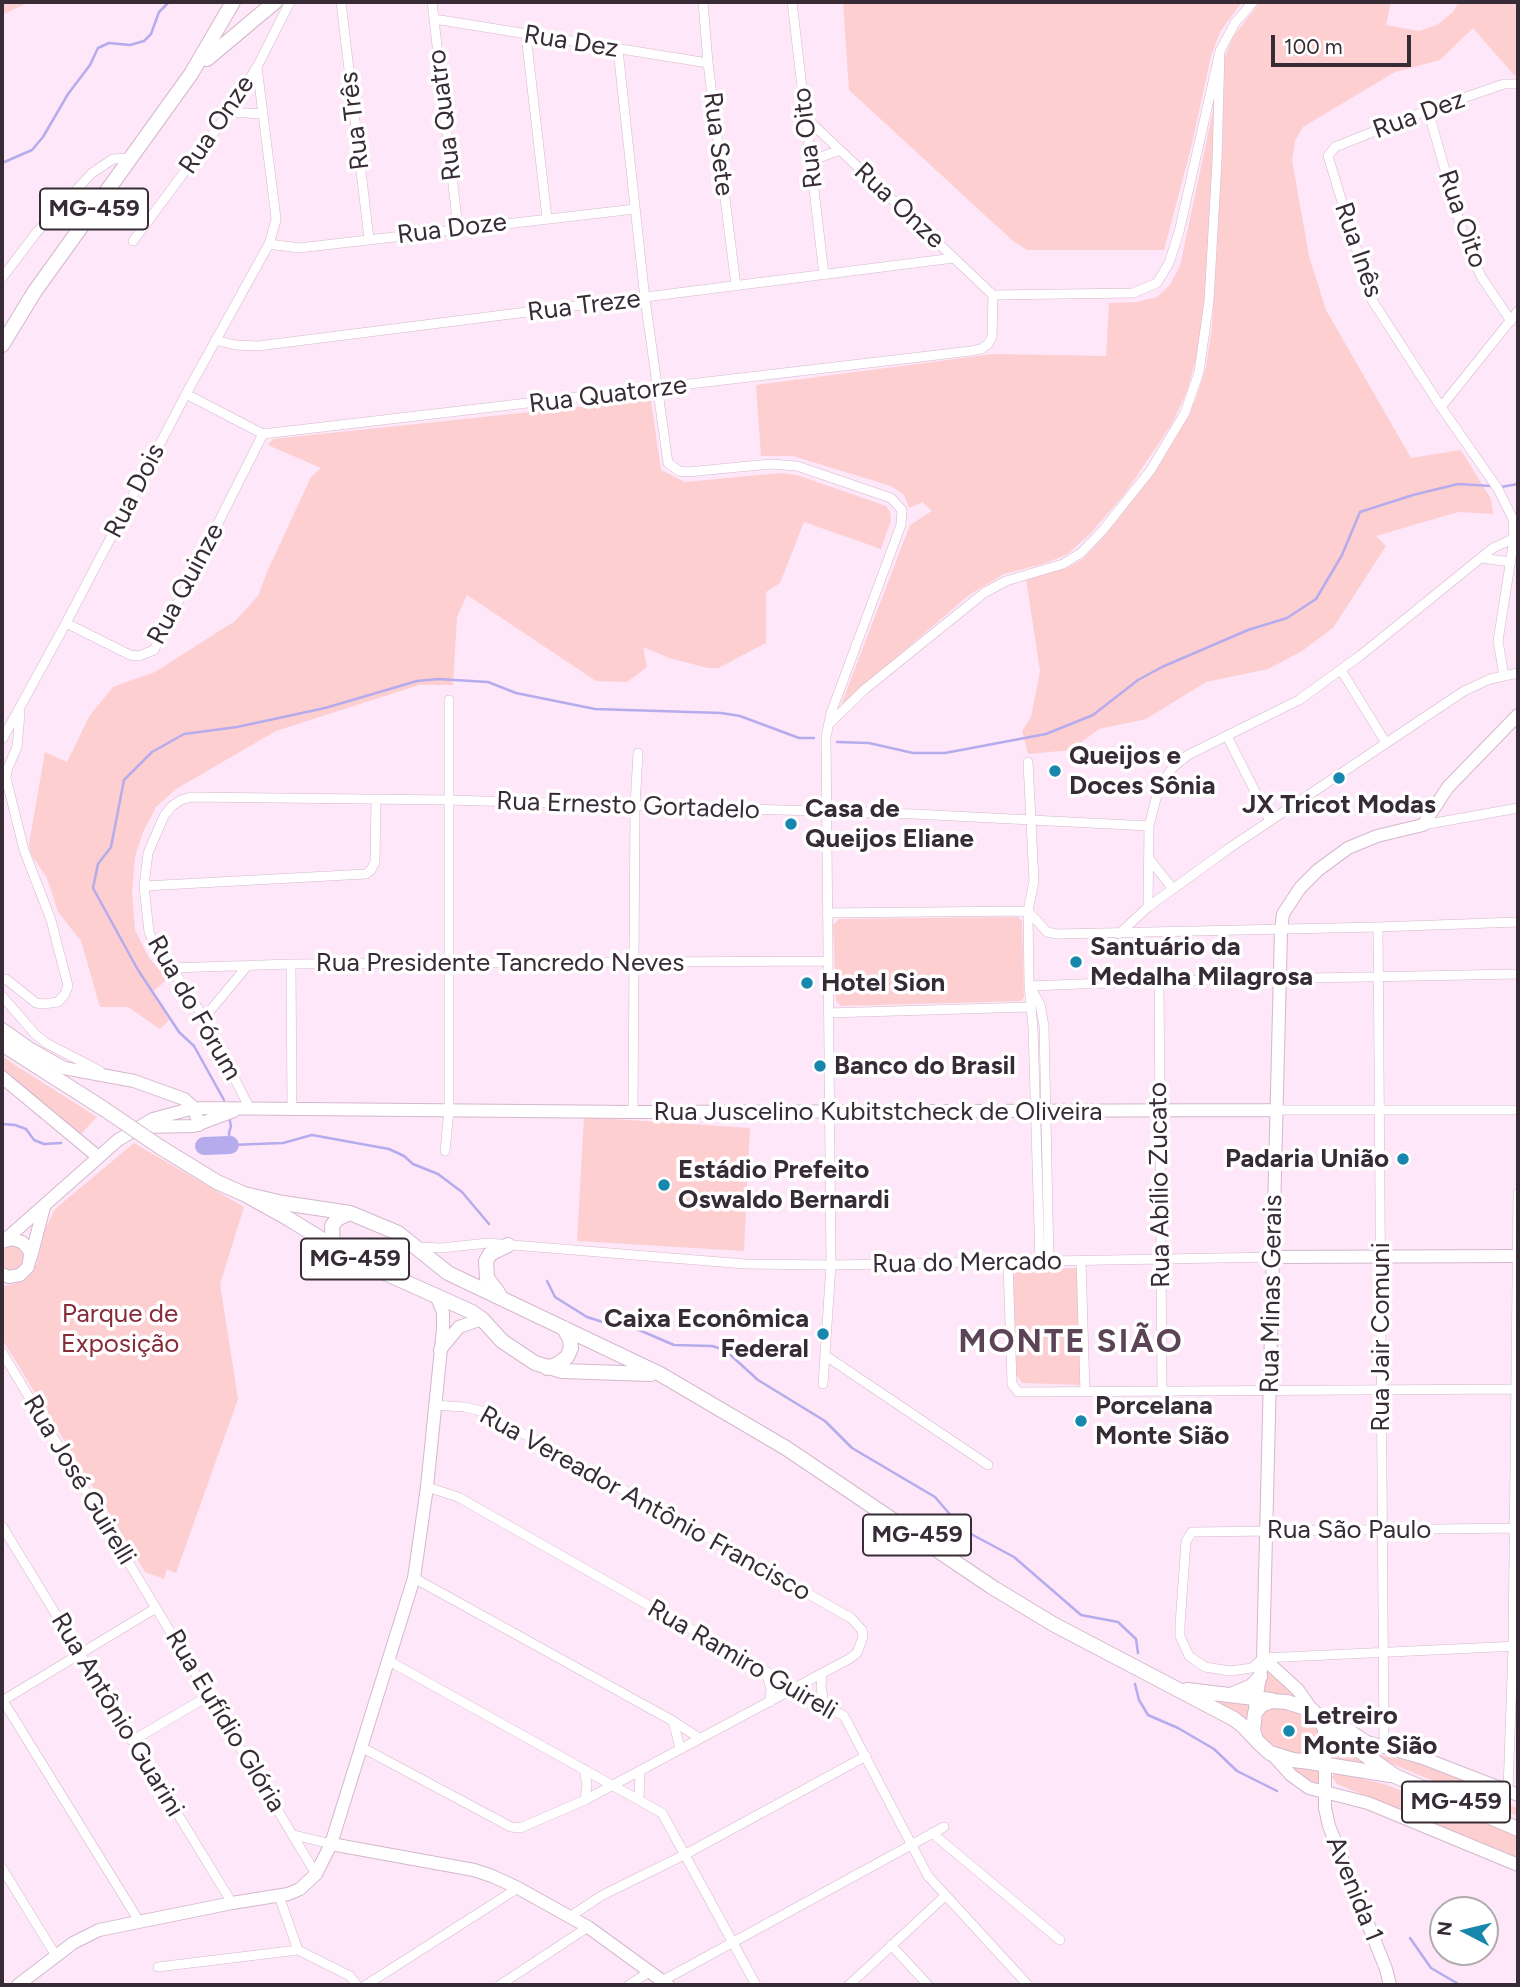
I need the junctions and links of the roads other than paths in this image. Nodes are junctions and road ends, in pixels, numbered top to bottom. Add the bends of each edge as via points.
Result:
1 (275, 2) edge
2 (290, 2) edge
3 (341, 2) edge
4 (432, 2) edge
5 (703, 2) edge
6 (792, 2) edge
7 (1253, 2) edge
8 (230, 5) edge
9 (434, 19) junction
10 (526, 35) junction
11 (618, 50) junction
12 (1220, 51) junction
13 (708, 63) junction
14 (257, 67) junction
15 (191, 74) junction
16 (1518, 85) edge
17 (1428, 110) junction
18 (229, 112) junction
19 (263, 114) junction
20 (805, 117) junction
21 (840, 150) junction
22 (131, 158) junction
23 (1328, 160) joint
24 (810, 161) junction
25 (635, 209) junction
26 (547, 218) junction
27 (458, 228) junction
28 (369, 239) junction
29 (133, 242) dead end
30 (268, 244) junction
31 (954, 258) junction
32 (824, 275) junction
33 (2, 278) edge
34 (736, 286) junction
35 (993, 295) junction
36 (645, 299) junction
37 (1518, 311) edge
38 (1511, 321) junction
39 (215, 340) junction
40 (2, 345) edge
41 (657, 389) junction
42 (186, 394) junction
43 (1441, 407) junction
44 (264, 434) junction
45 (1516, 538) edge
46 (1481, 558) junction
47 (1511, 562) junction
48 (66, 623) junction
49 (1341, 670) junction
50 (1518, 673) edge
51 (1503, 676) junction
52 (449, 699) dead end
53 (20, 708) junction
54 (1518, 715) edge
55 (828, 725) junction
56 (1227, 736) junction
57 (3, 738) edge
58 (1386, 743) junction
59 (638, 752) dead end
60 (1028, 762) dead end
61 (191, 797) joint
62 (376, 799) junction
63 (449, 800) junction
64 (635, 806) junction
65 (1518, 808) edge
66 (826, 812) junction
67 (1270, 821) junction
68 (1032, 822) junction
69 (1423, 825) junction
70 (1149, 826) junction
71 (1150, 860) junction
72 (144, 887) junction
73 (1173, 888) junction
74 (1148, 906) junction
75 (1028, 911) junction
76 (827, 913) junction
77 (1518, 922) edge
78 (1378, 927) junction
79 (1281, 930) junction
80 (1119, 934) junction
81 (828, 961) junction
82 (634, 962) junction
83 (450, 963) junction
84 (291, 964) junction
85 (248, 965) junction
86 (172, 968) junction
87 (1518, 974) edge
88 (1378, 977) junction
89 (2, 979) edge
90 (1280, 979) junction
91 (1159, 981) junction
92 (1029, 986) junction
93 (2, 996) edge
94 (1030, 1007) junction
95 (828, 1013) junction
96 (204, 1018) junction
97 (2, 1029) edge
98 (2, 1044) edge
99 (108, 1076) junction
100 (2, 1077) edge
101 (194, 1108) junction
102 (292, 1109) junction
103 (244, 1110) junction
104 (449, 1110) junction
105 (1276, 1110) junction
106 (1379, 1110) junction
107 (1518, 1110) edge
108 (829, 1111) junction
109 (177, 1112) junction
110 (633, 1112) junction
111 (1041, 1112) junction
112 (1159, 1112) junction
113 (199, 1125) junction
114 (139, 1127) junction
115 (180, 1127) junction
116 (444, 1151) dead end
117 (97, 1156) junction
118 (1518, 1193) edge
119 (244, 1194) junction
120 (44, 1207) junction
121 (350, 1213) junction
122 (4, 1241) edge
123 (508, 1245) junction
124 (332, 1247) junction
125 (417, 1247) junction
126 (1381, 1255) junction
127 (1518, 1256) edge
128 (1274, 1257) junction
129 (1161, 1259) junction
130 (30, 1261) junction
131 (1081, 1261) junction
132 (1044, 1262) junction
133 (1008, 1263) junction
134 (831, 1265) junction
135 (4, 1277) edge
136 (438, 1298) junction
137 (502, 1298) junction
138 (482, 1319) junction
139 (564, 1328) junction
140 (440, 1351) junction
141 (2, 1352) edge
142 (826, 1356) junction
143 (547, 1368) junction
144 (660, 1374) junction
145 (823, 1384) dead end
146 (1517, 1389) edge
147 (1162, 1390) junction
148 (1270, 1390) junction
149 (1381, 1390) junction
150 (1085, 1391) junction
151 (434, 1405) junction
152 (988, 1465) dead end
153 (427, 1487) junction
154 (2, 1526) edge
155 (1516, 1528) edge
156 (1266, 1531) junction
157 (1383, 1531) junction
158 (414, 1578) junction
159 (1516, 1587) edge
160 (156, 1608) junction
161 (1516, 1647) edge
162 (1385, 1652) junction
163 (80, 1654) junction
164 (1263, 1658) junction
165 (389, 1661) junction
166 (766, 1673) junction
167 (822, 1674) junction
168 (1260, 1677) junction
169 (795, 1689) junction
170 (1179, 1689) junction
171 (1233, 1694) junction
172 (210, 1695) junction
173 (2, 1700) edge
174 (770, 1702) junction
175 (824, 1704) junction
176 (1256, 1705) junction
177 (1317, 1716) junction
178 (673, 1721) junction
179 (699, 1738) junction
180 (1256, 1740) junction
181 (132, 1741) junction
182 (1325, 1742) junction
183 (361, 1747) junction
184 (1384, 1747) junction
185 (680, 1748) junction
186 (1270, 1753) junction
187 (866, 1756) junction
188 (1301, 1760) junction
189 (1326, 1766) junction
190 (584, 1769) junction
191 (640, 1770) junction
192 (1395, 1776) junction
193 (612, 1785) junction
194 (1324, 1792) junction
195 (1513, 1793) edge
196 (639, 1799) junction
197 (585, 1800) junction
198 (944, 1827) dead end
199 (1518, 1829) edge
200 (932, 1833) junction
201 (294, 1835) junction
202 (331, 1844) junction
203 (911, 1845) junction
204 (686, 1854) junction
205 (1518, 1865) edge
206 (2, 1868) edge
207 (316, 1874) junction
208 (518, 1888) junction
209 (279, 1896) junction
210 (945, 1896) junction
211 (232, 1903) junction
212 (571, 1916) junction
213 (139, 1921) junction
214 (588, 1927) junction
215 (732, 1941) junction
216 (1060, 1941) dead end
217 (891, 1945) junction
218 (298, 1950) junction
219 (56, 1956) junction
220 (159, 1967) dead end
221 (649, 1972) junction
222 (665, 1983) edge
223 (18, 1985) edge
224 (358, 1985) edge
225 (366, 1985) edge
226 (500, 1985) edge
227 (629, 1985) edge
228 (756, 1985) edge
229 (849, 1985) edge
230 (928, 1985) edge
231 (1028, 1985) edge
232 (1390, 1985) edge

1 - 15 main road
2 - 14 street, Rua Onze
3 - 28 street, Rua Três
4 - 9 street, Rua Quatro
5 - 13 street, Rua Sete
6 - 20 street, Rua Oito
7 - 12 street
8 - 15 main road, MG-459
9 - 10 street, Rua Dez
9 - 27 street, Rua Quatro
10 - 11 street, Rua Dez
10 - 26 street
11 - 13 street, Rua Dez
11 - 25 street
12 - 35 street via 1179,232 1157,283 1133,293
12 - 55 street via 1209,301 1199,372 1185,413 1150,471 1081,553 984,593
13 - 34 street, Rua Sete
14 - 18 street, Rua Onze
14 - 19 street, Rua Dois
15 - 22 main road, MG-459
16 - 17 street, Rua Dez via 1504,84
17 - 23 street, Rua Dez via 1335,147
17 - 38 street, Rua Oito via 1466,248
18 - 19 street
18 - 29 street, Rua Onze
19 - 30 street, Rua Dois via 275,220
20 - 21 street, Rua Onze
20 - 24 street, Rua Oito
21 - 24 street
21 - 31 street, Rua Onze
22 - 33 street via 113,159 92,173
22 - 40 main road, MG-459
23 - 43 street, Rua Inês via 1372,299
24 - 32 street, Rua Oito
25 - 26 street, Rua Doze
25 - 36 street
26 - 27 street, Rua Doze
27 - 28 street, Rua Doze
28 - 30 street, Rua Doze via 299,248
30 - 39 street, Rua Dois
31 - 32 street, Rua Treze
31 - 35 street, Rua Onze
32 - 34 street, Rua Treze
34 - 36 street, Rua Treze
35 - 41 street, Rua Quatorze via 992,337 981,349
36 - 39 street, Rua Treze via 258,346
36 - 41 street
37 - 38 street
38 - 43 street
39 - 42 street, Rua Dois
41 - 44 street, Rua Quatorze
41 - 55 street via 665,453 673,469 797,466 891,498 902,510 901,526
42 - 44 street
42 - 48 street, Rua Dois
43 - 45 street, Rua Inês via 1505,501
44 - 48 street, Rua Quinze via 154,650 130,655
45 - 46 street
45 - 47 street, Rua Inês
46 - 47 street
46 - 49 street
47 - 51 street, Rua Inês via 1498,641
48 - 53 street, Rua Dois
49 - 56 street via 1298,700
49 - 58 street
50 - 51 street
51 - 58 street via 1464,691
52 - 63 street
53 - 57 street, Rua Dois
53 - 89 street via 17,747 6,778 68,986 58,1002 43,1004
54 - 69 street via 1448,787
55 - 66 street
56 - 67 street
56 - 70 street via 1171,768 1158,791
58 - 67 street
59 - 64 street
60 - 68 street
61 - 62 street, Rua Ernesto Gortadelo
61 - 72 street, Rua do Fórum via 172,806 155,833
62 - 63 street, Rua Ernesto Gortadelo
62 - 72 street via 375,862 366,874
63 - 64 street, Rua Ernesto Gortadelo
63 - 83 street
64 - 66 street, Rua Ernesto Gortadelo
64 - 82 street
65 - 69 street
66 - 68 street, Rua Ernesto Gortadelo
66 - 76 street
67 - 73 street
68 - 70 street, Rua Ernesto Gortadelo
68 - 75 street via 1034,881
69 - 79 street, Rua Minas Gerais via 1361,842 1329,860 1293,897 1283,914
70 - 71 street
71 - 73 street
71 - 74 street
72 - 86 street, Rua do Fórum via 149,932 160,957
73 - 74 street
74 - 80 street
75 - 76 street
75 - 80 street via 1052,934
75 - 92 street
76 - 81 street
77 - 78 street
78 - 79 street
78 - 88 street, Rua Jair Comuni
79 - 80 street
79 - 90 street, Rua Minas Gerais
81 - 82 street, Rua Presidente Tancredo Neves
81 - 95 street
82 - 83 street, Rua Presidente Tancredo Neves
82 - 110 street
83 - 84 street, Rua Presidente Tancredo Neves
83 - 104 street
84 - 85 street, Rua Presidente Tancredo Neves
84 - 102 street
85 - 86 street, Rua Presidente Tancredo Neves
85 - 96 street
86 - 96 street, Rua do Fórum
87 - 88 street
88 - 90 street
88 - 106 street, Rua Jair Comuni
90 - 91 street
90 - 105 street, Rua Minas Gerais
91 - 92 street
91 - 112 street, Rua Abílio Zucato
92 - 94 street
92 - 111 street via 1043,1014
93 - 99 street via 46,1043
94 - 95 street
94 - 111 street
95 - 108 street
96 - 103 street, Rua do Fórum
97 - 99 street via 64,1068
98 - 119 main road, MG-459, bridge via 160,1147
99 - 101 street via 159,1090
100 - 117 street
101 - 103 street, Rua Juscelino Kubitstcheck de Oliveira
101 - 109 street
101 - 113 street
102 - 103 street, Rua Juscelino Kubitstcheck de Oliveira
102 - 104 street, Rua Juscelino Kubitstcheck de Oliveira
103 - 113 street, Rua Juscelino Kubitstcheck de Oliveira
104 - 110 street, Rua Juscelino Kubitstcheck de Oliveira
104 - 116 street
105 - 106 street, Rua Juscelino Kubitstcheck de Oliveira
105 - 112 street, Rua Juscelino Kubitstcheck de Oliveira
105 - 128 street, Rua Minas Gerais
106 - 107 street, Rua Juscelino Kubitstcheck de Oliveira
106 - 126 street, Rua Jair Comuni
108 - 110 street, Rua Juscelino Kubitstcheck de Oliveira
108 - 111 street, Rua Juscelino Kubitstcheck de Oliveira
108 - 134 street
109 - 114 street
109 - 115 street
111 - 112 street, Rua Juscelino Kubitstcheck de Oliveira
111 - 132 street
112 - 129 street, Rua Abílio Zucato
113 - 115 street, Rua Juscelino Kubitstcheck de Oliveira
114 - 115 street, Rua Juscelino Kubitstcheck de Oliveira
114 - 117 street
117 - 120 street
118 - 127 street
119 - 121 main road, MG-459
119 - 124 main road, MG-459
120 - 122 street
120 - 130 street
121 - 124 main road via 332,1226
121 - 125 main road, MG-459 via 398,1233
122 - 130 street via 16,1239 26,1245
123 - 125 street, Rua do Mercado
123 - 134 street, Rua do Mercado via 745,1264
123 - 137 main road via 486,1261 487,1278
124 - 136 main road, MG-459
125 - 137 main road, MG-459 via 448,1273
126 - 127 street, Rua do Mercado
126 - 128 street, Rua do Mercado
126 - 149 street, Rua Jair Comuni
127 - 146 street
128 - 129 street, Rua do Mercado
128 - 148 street, Rua Minas Gerais
129 - 131 street, Rua do Mercado
129 - 147 street, Rua Abílio Zucato
130 - 135 street via 25,1271
131 - 132 street, Rua do Mercado
131 - 150 street
132 - 133 street, Rua do Mercado
133 - 134 street, Rua do Mercado
133 - 150 street via 1012,1384 1023,1393
134 - 142 street
136 - 138 main road, MG-459
136 - 140 street via 443,1312
137 - 139 main road, MG-459
138 - 140 street via 459,1327
138 - 143 main road, MG-459 via 502,1341
139 - 143 main road via 571,1348 567,1357
139 - 144 main road, MG-459
140 - 151 street
141 - 160 street, Rua José Guirelli
142 - 145 street
142 - 152 street
143 - 144 main road, MG-459
144 - 170 main road, MG-459 via 797,1455 992,1587
146 - 149 street
146 - 155 street
147 - 148 street
147 - 150 street
148 - 149 street
148 - 156 street, Rua Minas Gerais
149 - 157 street, Rua Jair Comuni
151 - 153 street
151 - 167 street, Rua Vereador Antônio Francisco via 485,1412 851,1618 862,1630 861,1645 849,1659
153 - 158 street
153 - 166 street, Rua Ramiro Guireli via 458,1497
154 - 163 street, Rua Antônio Guarini
155 - 157 street, Rua São Paulo
155 - 159 street
156 - 157 street, Rua São Paulo
156 - 164 street, Rua Minas Gerais
156 - 164 street, Rua São Paulo via 1189,1534 1180,1636 1189,1656 1205,1667 1252,1668
157 - 162 street, Rua Jair Comuni
158 - 165 street
158 - 178 street
159 - 161 street
160 - 163 street
160 - 172 street, Rua Eufídio Glória
161 - 162 street
161 - 195 street
162 - 164 street
162 - 184 street, Rua Jair Comuni
163 - 173 street
163 - 181 street, Rua Antônio Guarini
164 - 168 street, Rua Minas Gerais
164 - 177 street via 1298,1690
165 - 183 street
165 - 190 street
166 - 169 street, Rua Ramiro Guireli
166 - 174 street
167 - 169 street
167 - 175 street
168 - 171 main road via 1245,1691
168 - 176 street, Rua Minas Gerais
169 - 174 street
169 - 175 street, Rua Ramiro Guireli
170 - 171 main road, MG-459
170 - 180 main road, MG-459 via 1234,1719
171 - 176 main road, MG-459
172 - 181 street
172 - 201 street, Rua Eufídio Glória
173 - 213 street
174 - 179 street
175 - 187 street, Rua Ramiro Guireli via 844,1717
176 - 177 main road, MG-459 via 1287,1702
176 - 180 main road
177 - 182 main road
177 - 184 street via 1329,1717 1367,1742
177 - 192 main road, MG-459
178 - 179 street
178 - 185 street
179 - 185 street
180 - 186 main road, MG-459
181 - 211 street, Rua Antônio Guarini
182 - 188 main road via 1314,1757
182 - 189 street, Avenida 1
183 - 197 street via 511,1827 520,1828
183 - 202 street
184 - 195 street
185 - 191 street
186 - 188 main road, MG-459
186 - 194 street via 1297,1781
187 - 203 street, Rua Ramiro Guireli
187 - 204 street
188 - 189 main road, MG-459
189 - 192 main road, MG-459
189 - 194 street, Avenida 1
190 - 193 street
190 - 197 street
191 - 193 street
191 - 196 street
192 - 199 main road, MG-459
193 - 196 street
193 - 197 street
194 - 205 street via 1368,1802
194 - 232 street, Avenida 1 via 1329,1826
196 - 204 street via 662,1813
198 - 200 street
200 - 203 street
200 - 216 street
201 - 202 street
201 - 207 street, Rua Eufídio Glória
202 - 207 street
202 - 208 street via 474,1870
203 - 210 street, Rua Ramiro Guireli
203 - 215 street
204 - 212 street
204 - 215 street
206 - 219 street
207 - 209 street via 300,1889
208 - 212 street
208 - 225 street
209 - 211 street
209 - 218 street
210 - 217 street
210 - 231 street, Rua Ramiro Guireli
211 - 213 street
212 - 214 street
213 - 219 street via 99,1930
214 - 221 street
214 - 226 street
215 - 222 street
215 - 228 street
217 - 229 street
217 - 230 street
218 - 220 street
218 - 224 street via 350,1976
219 - 223 street
221 - 222 street
221 - 227 street

